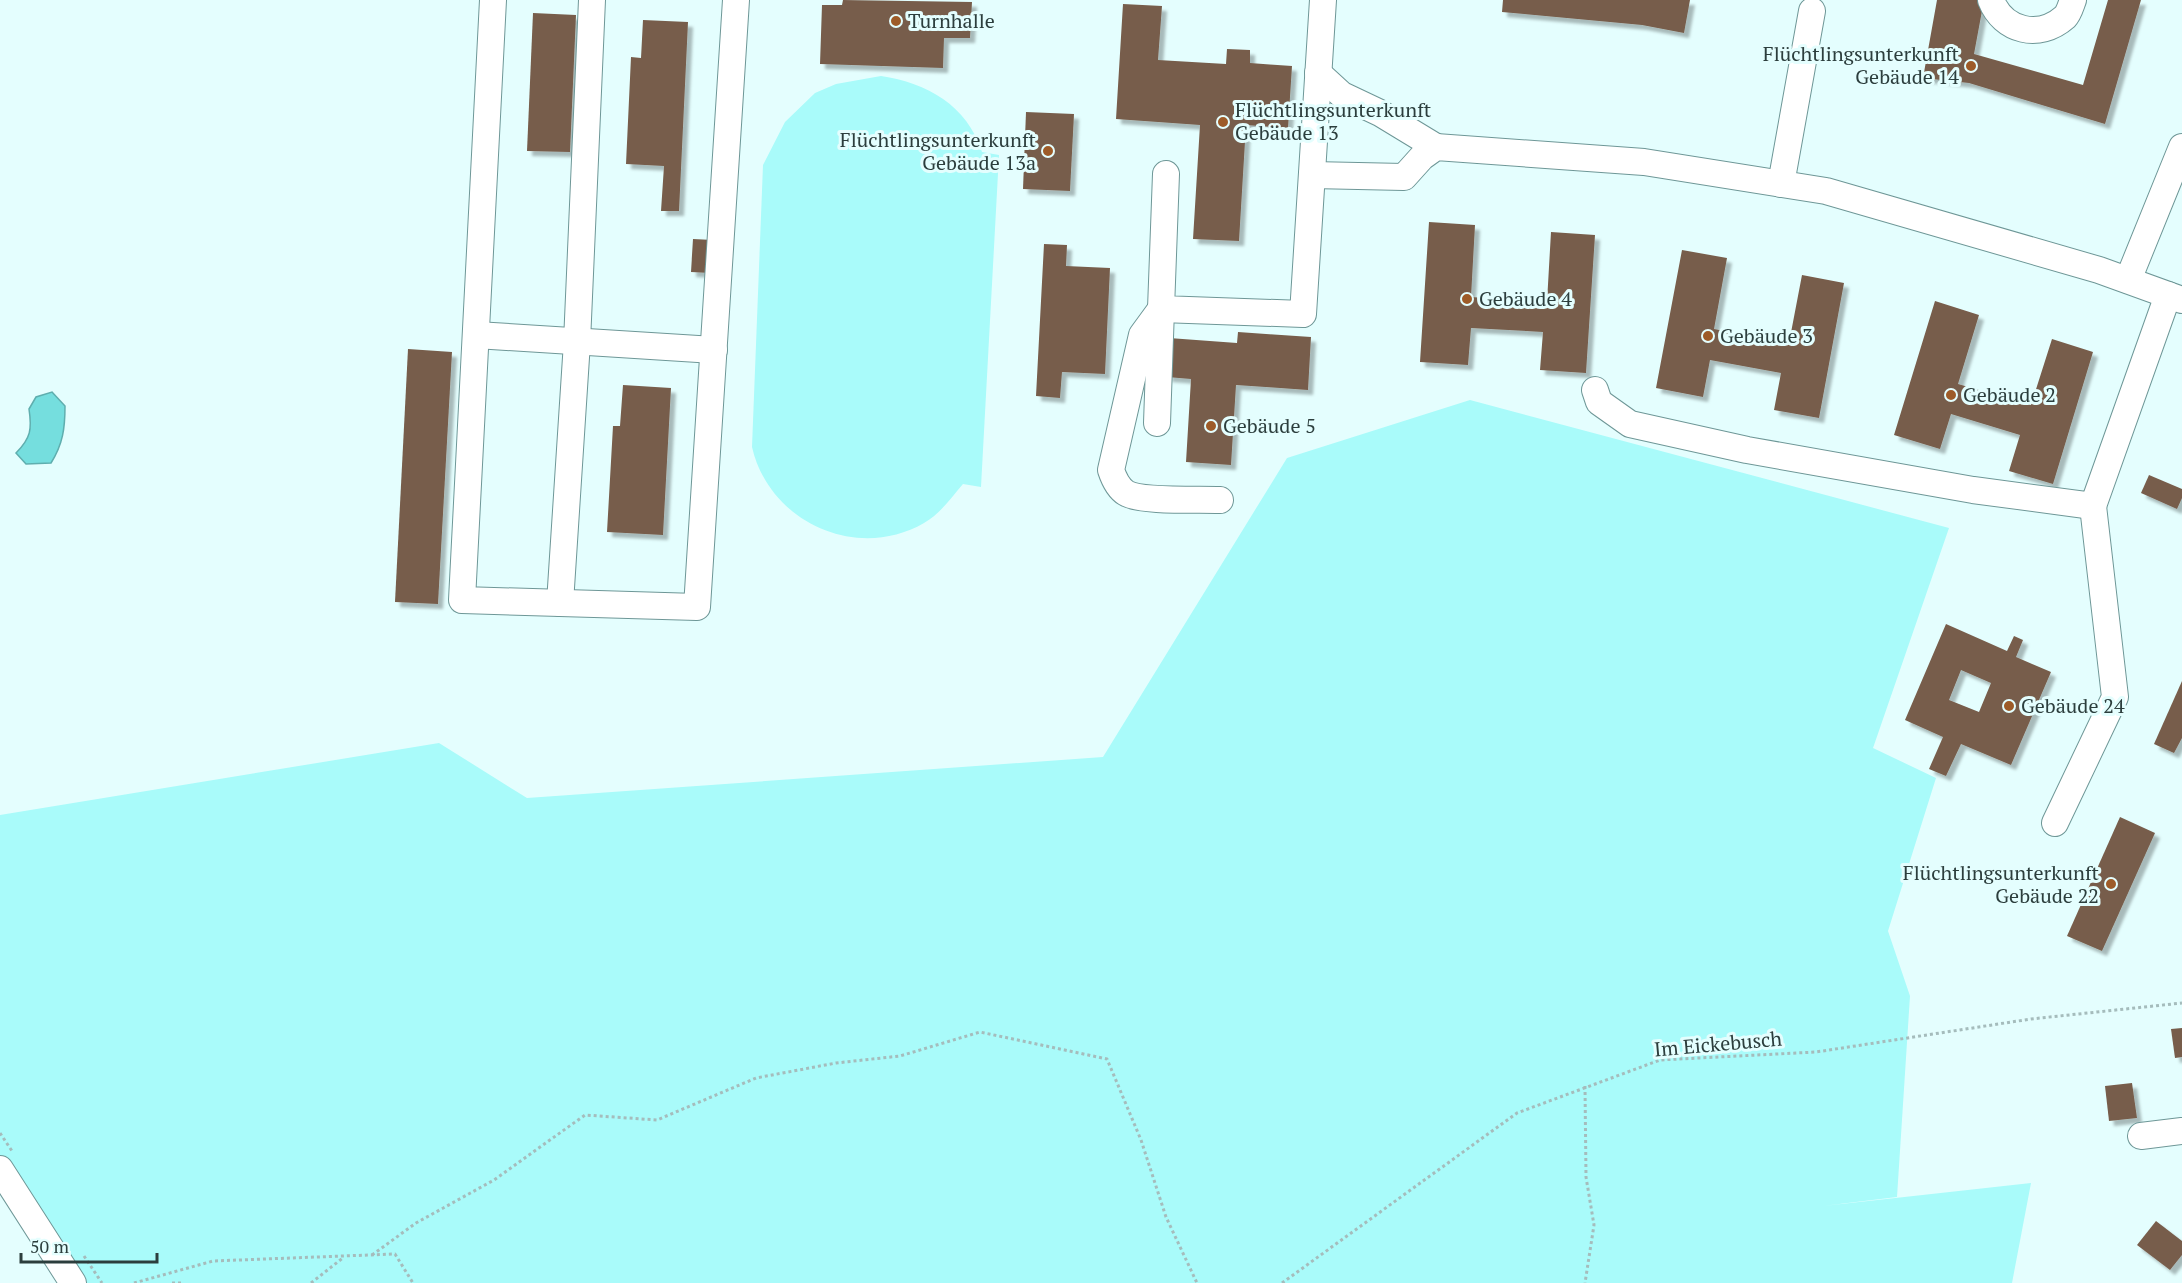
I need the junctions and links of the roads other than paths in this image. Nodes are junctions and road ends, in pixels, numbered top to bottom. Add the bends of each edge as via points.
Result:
1 (494, 0) edge
2 (592, 0) edge
3 (736, 0) edge
4 (1323, 0) edge
5 (1991, 0) edge
6 (2073, 0) edge
7 (1812, 11) dead end
8 (1318, 73) junction
9 (1436, 147) junction
10 (2182, 147) edge
11 (1166, 174) dead end
12 (1312, 175) junction
13 (1781, 184) junction
14 (2128, 280) junction
15 (2175, 297) edge
16 (1161, 309) junction
17 (476, 335) junction
18 (577, 342) junction
19 (714, 350) junction
20 (1595, 390) dead end
21 (1157, 423) dead end
22 (1220, 500) dead end
23 (2093, 506) junction
24 (560, 603) junction
25 (2055, 823) dead end
26 (2182, 1131) edge
27 (2141, 1136) dead end
28 (0, 1169) edge
29 (73, 1283) edge

1 - 17 street
2 - 18 street
3 - 19 street
4 - 8 street
5 - 6 street via 1996,14 2010,25 2026,30 2045,27 2066,16
7 - 13 street
8 - 9 street via 1342,95
8 - 12 street
9 - 12 street via 1404,177
9 - 13 street via 1644,162
10 - 14 street
11 - 16 street
12 - 16 street via 1303,314
13 - 14 street via 1826,191
14 - 15 street
15 - 23 street
16 - 21 street
16 - 22 street via 1142,335 1111,470 1116,483 1127,494
17 - 18 street
17 - 24 street via 462,600
18 - 19 street
18 - 24 street
19 - 24 street via 697,608
20 - 23 street via 1599,402 1630,424 1747,450 1962,488
23 - 25 street via 2115,697
26 - 27 street
28 - 29 street

